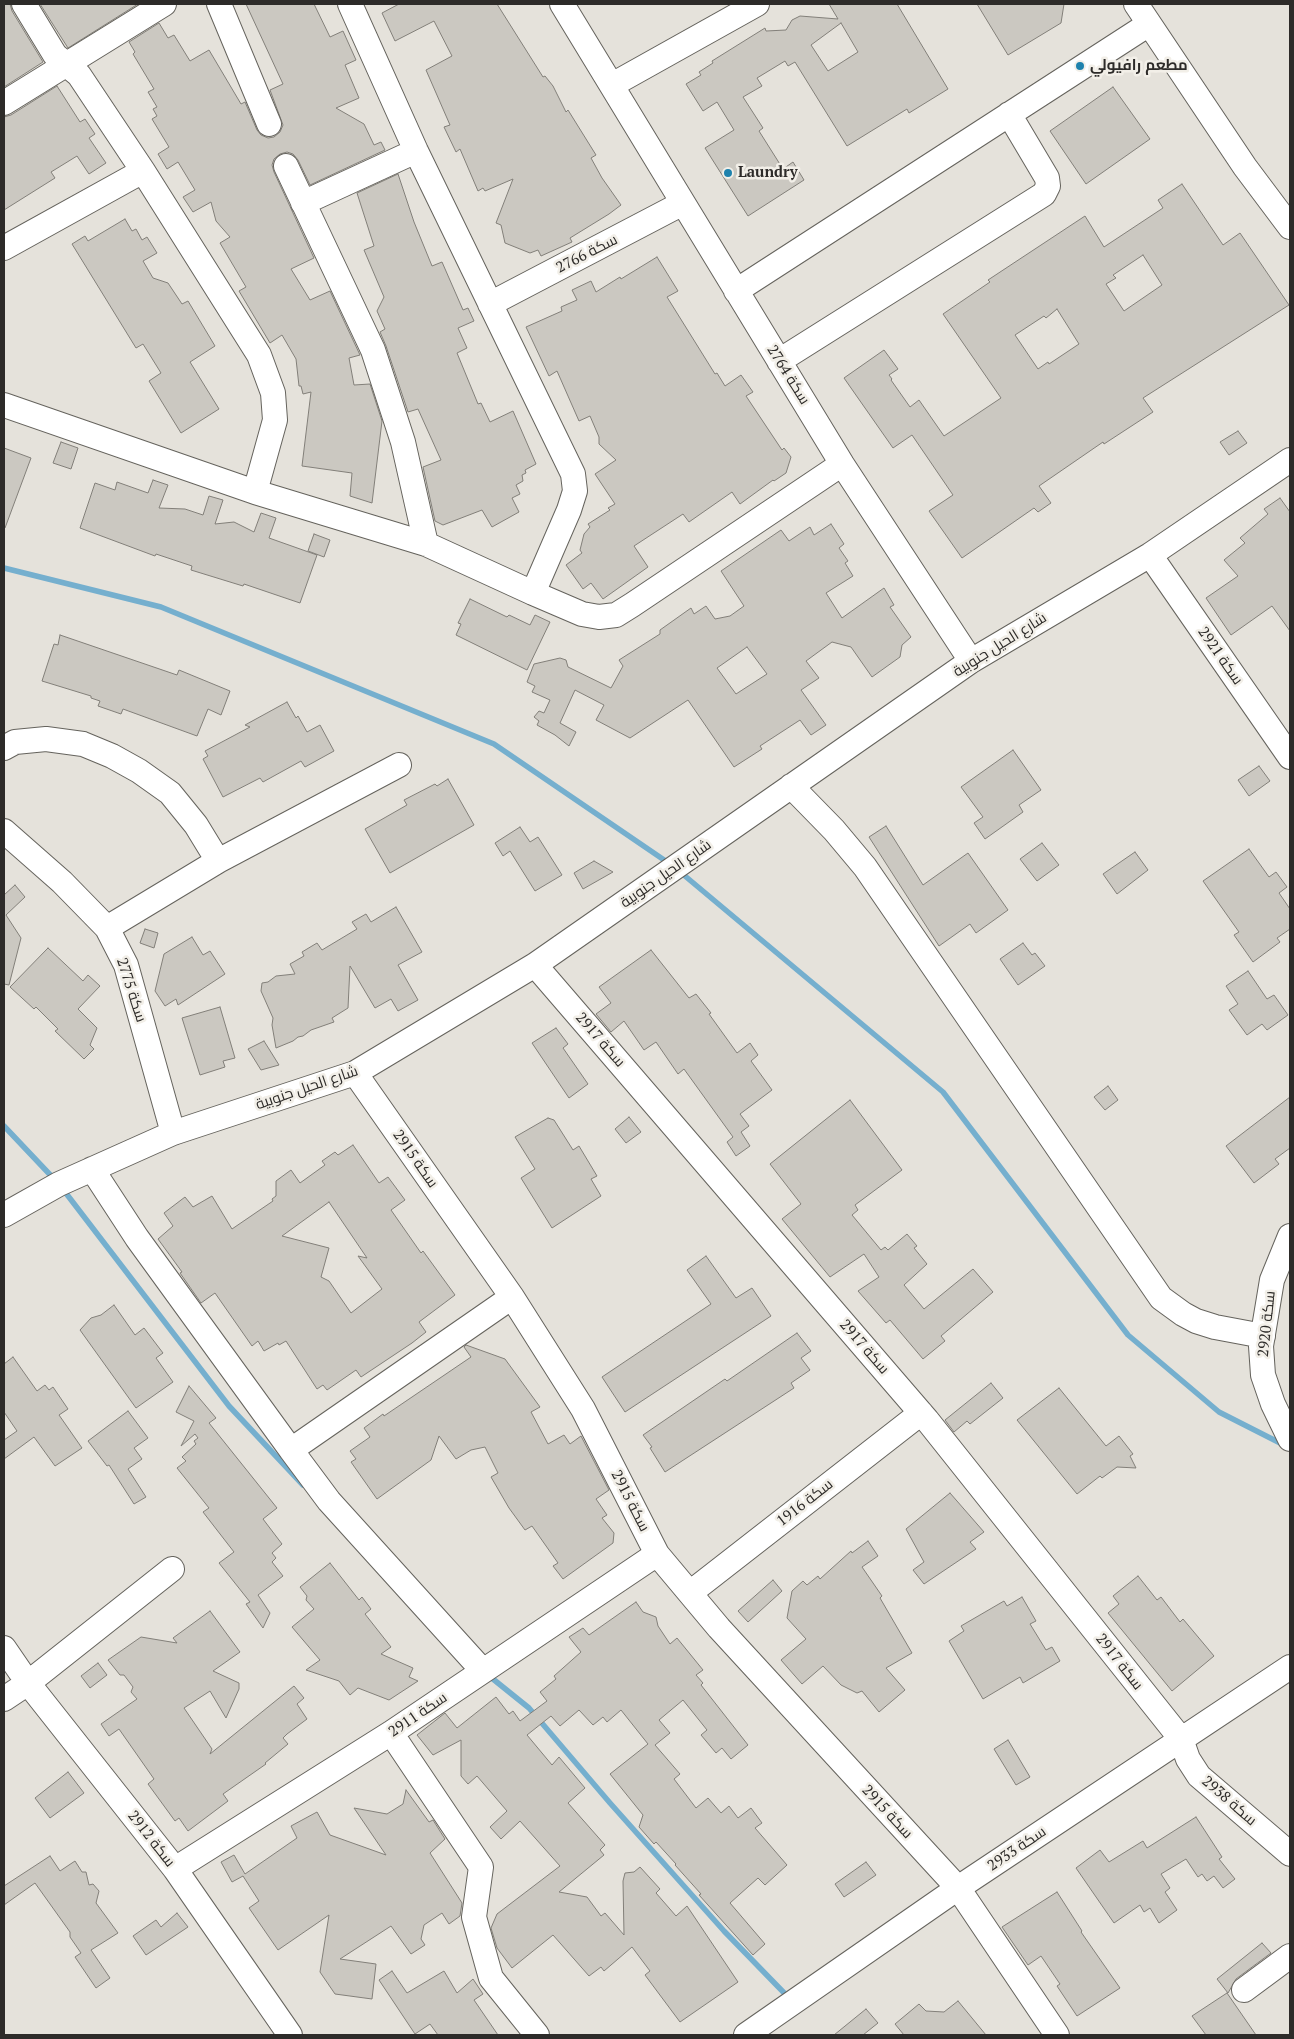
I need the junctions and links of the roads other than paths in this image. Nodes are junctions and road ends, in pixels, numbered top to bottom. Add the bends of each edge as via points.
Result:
1 (24, 4) edge
2 (164, 4) edge
3 (219, 4) edge
4 (350, 4) edge
5 (562, 4) edge
6 (1136, 4) edge
7 (748, 6) edge
8 (1150, 24) junction
9 (68, 65) junction
10 (612, 85) junction
11 (4, 103) edge
12 (1009, 114) junction
13 (269, 124) dead end
14 (416, 151) junction
15 (286, 166) dead end
16 (143, 171) junction
17 (303, 203) junction
18 (683, 203) junction
19 (1290, 227) edge
20 (4, 248) edge
21 (736, 291) junction
22 (490, 304) junction
23 (779, 361) junction
24 (4, 405) edge
25 (1290, 460) edge
26 (842, 464) junction
27 (255, 492) junction
28 (426, 544) junction
29 (1150, 555) junction
30 (533, 593) junction
31 (970, 661) junction
32 (4, 748) edge
33 (1290, 756) edge
34 (399, 765) dead end
35 (791, 786) junction
36 (4, 831) edge
37 (218, 861) junction
38 (107, 928) junction
39 (535, 965) junction
40 (355, 1074) junction
41 (173, 1133) junction
42 (92, 1169) junction
43 (4, 1215) edge
44 (1290, 1236) edge
45 (512, 1296) junction
46 (1262, 1336) junction
47 (921, 1413) junction
48 (1290, 1439) edge
49 (291, 1450) junction
50 (657, 1554) junction
51 (172, 1570) dead end
52 (690, 1593) junction
53 (4, 1648) edge
54 (1290, 1667) edge
55 (483, 1671) junction
56 (28, 1683) junction
57 (4, 1699) edge
58 (391, 1733) junction
59 (1181, 1739) junction
60 (1290, 1854) edge
61 (175, 1869) junction
62 (958, 1888) junction
63 (1290, 1956) edge
64 (1244, 1990) dead end
65 (290, 2035) edge
66 (538, 2035) edge
67 (746, 2035) edge
68 (1057, 2035) edge

1 - 9 street via 47,44
2 - 9 street
3 - 13 street
4 - 14 street
5 - 10 street, سكة 2764
6 - 8 street
7 - 10 street
8 - 12 street
8 - 19 street
9 - 11 street
9 - 16 street via 79,75
10 - 18 street, سكة 2764
12 - 21 street
12 - 23 street via 1047,178 1044,194
14 - 17 street
14 - 22 street
15 - 17 street
16 - 20 street
16 - 27 street via 259,355 273,393 275,420
17 - 28 street via 373,350 403,442
18 - 21 street, سكة 2764
18 - 22 street, سكة 2766
21 - 23 street, سكة 2764
22 - 30 street via 573,474 575,491 569,510
23 - 26 street, سكة 2764
24 - 27 street
25 - 29 street, شارع الحيل جنوبية
26 - 30 street via 616,615 582,614
26 - 31 street, سكة 2764
27 - 28 street
28 - 30 street
29 - 31 street, شارع الحيل جنوبية
29 - 33 street, سكة 2921
31 - 35 street, شارع الحيل جنوبية
32 - 37 street via 15,742 46,739 83,744 112,756 170,793 196,825
34 - 37 street
35 - 39 street, شارع الحيل جنوبية
35 - 46 street via 865,867 1161,1298 1196,1321
36 - 38 street, سكة 2775 via 62,882
37 - 38 street
38 - 41 street, سكة 2775 via 126,965
39 - 40 street, شارع الحيل جنوبية
39 - 47 street, سكة 2917
40 - 41 street, شارع الحيل جنوبية
40 - 45 street, سكة 2915
41 - 42 street, شارع الحيل جنوبية
42 - 43 street, شارع الحيل جنوبية
42 - 49 street via 137,1238
44 - 46 street, سكة 2920 via 1272,1280
45 - 49 street
45 - 50 street, سكة 2915 via 583,1409
46 - 48 street, سكة 2920 via 1263,1375
47 - 52 street, سكة 1916
47 - 59 street, سكة 2917
49 - 55 street via 330,1501
50 - 52 street, سكة 2915
50 - 55 street, سكة 2911
51 - 56 street
52 - 62 street, سكة 2915
53 - 56 street, سكة 2912
54 - 59 street, سكة 2933
55 - 58 street, سكة 2911
56 - 57 street
56 - 61 street, سكة 2912
58 - 61 street, سكة 2911
58 - 66 street via 481,1867 474,1917 491,1978
59 - 60 street, سكة 2938 via 1199,1776
59 - 62 street, سكة 2933
61 - 65 street, سكة 2912
62 - 67 street, سكة 2933
62 - 68 street, سكة 2915
63 - 64 street

